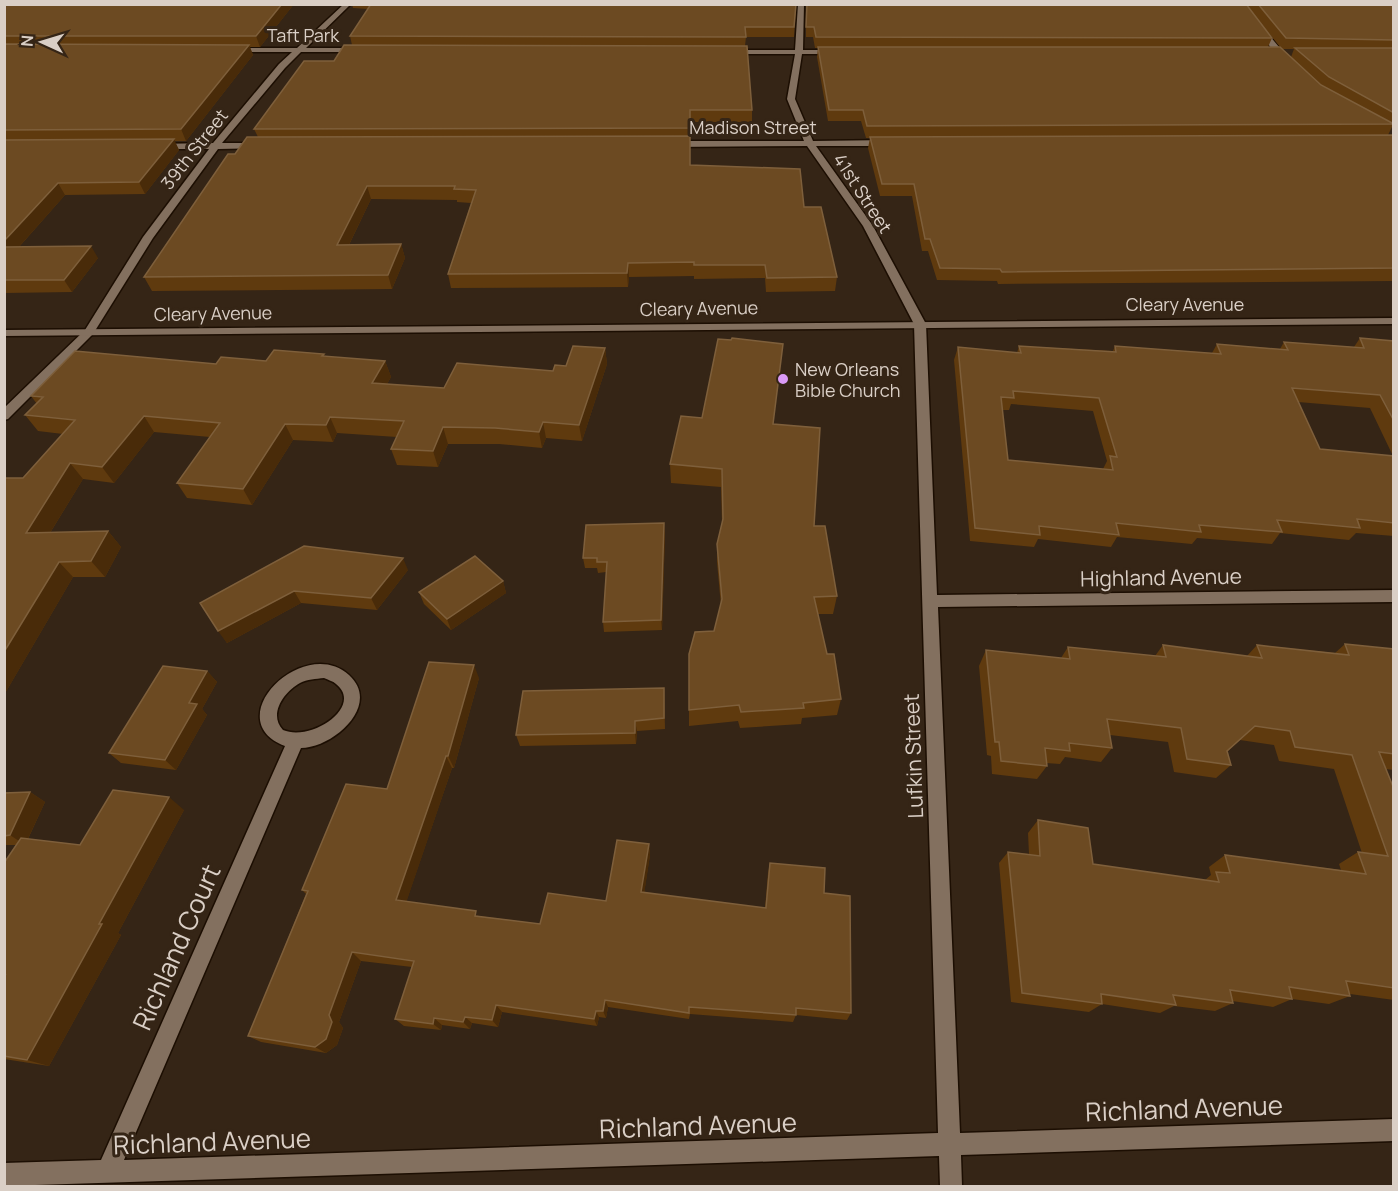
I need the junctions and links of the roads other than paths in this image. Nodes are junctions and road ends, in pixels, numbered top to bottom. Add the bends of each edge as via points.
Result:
1 (348, 4) edge
2 (801, 4) edge
3 (1239, 4) edge
4 (219, 50) edge
5 (302, 50) junction
6 (373, 50) edge
7 (716, 52) edge
8 (799, 52) junction
9 (847, 52) edge
10 (1266, 54) edge
11 (1278, 54) junction
12 (1290, 54) edge
13 (1295, 69) edge
14 (905, 143) edge
15 (655, 144) edge
16 (810, 144) junction
17 (145, 146) edge
18 (215, 146) junction
19 (274, 146) edge
20 (1394, 321) edge
21 (920, 324) junction
22 (89, 332) junction
23 (4, 333) edge
24 (4, 416) edge
25 (1394, 596) edge
26 (930, 601) junction
27 (295, 742) junction
28 (1394, 1130) edge
29 (949, 1144) junction
30 (107, 1173) junction
31 (4, 1175) edge
32 (951, 1186) edge

1 - 5 street, 39th Street
2 - 8 street, 41st Street
3 - 11 street
4 - 5 street, Taft Park
5 - 6 street, Taft Park
5 - 18 street, 39th Street via 282,66
7 - 8 street
8 - 9 street
8 - 16 street, 41st Street via 791,99
10 - 11 street
11 - 12 street
11 - 13 street
14 - 16 street, Madison Street
15 - 16 street, Madison Street
16 - 21 street, 41st Street via 868,226
17 - 18 street
18 - 19 street
18 - 22 street, 39th Street via 148,237
20 - 21 street, Cleary Avenue
21 - 22 street, Cleary Avenue
21 - 26 street, Lufkin Street
22 - 23 street, Cleary Avenue
22 - 24 street, 39th Street
25 - 26 street, Highland Avenue
26 - 29 street, Lufkin Street
27 - 27 street via 312,741 342,722 353,695 349,683 339,675 325,671 309,673 280,689 271,702 267,716 270,729 280,738
27 - 30 street, Richland Court
28 - 29 street, Richland Avenue
29 - 30 street, Richland Avenue
29 - 32 street, Lufkin Street
30 - 31 street, Richland Avenue

